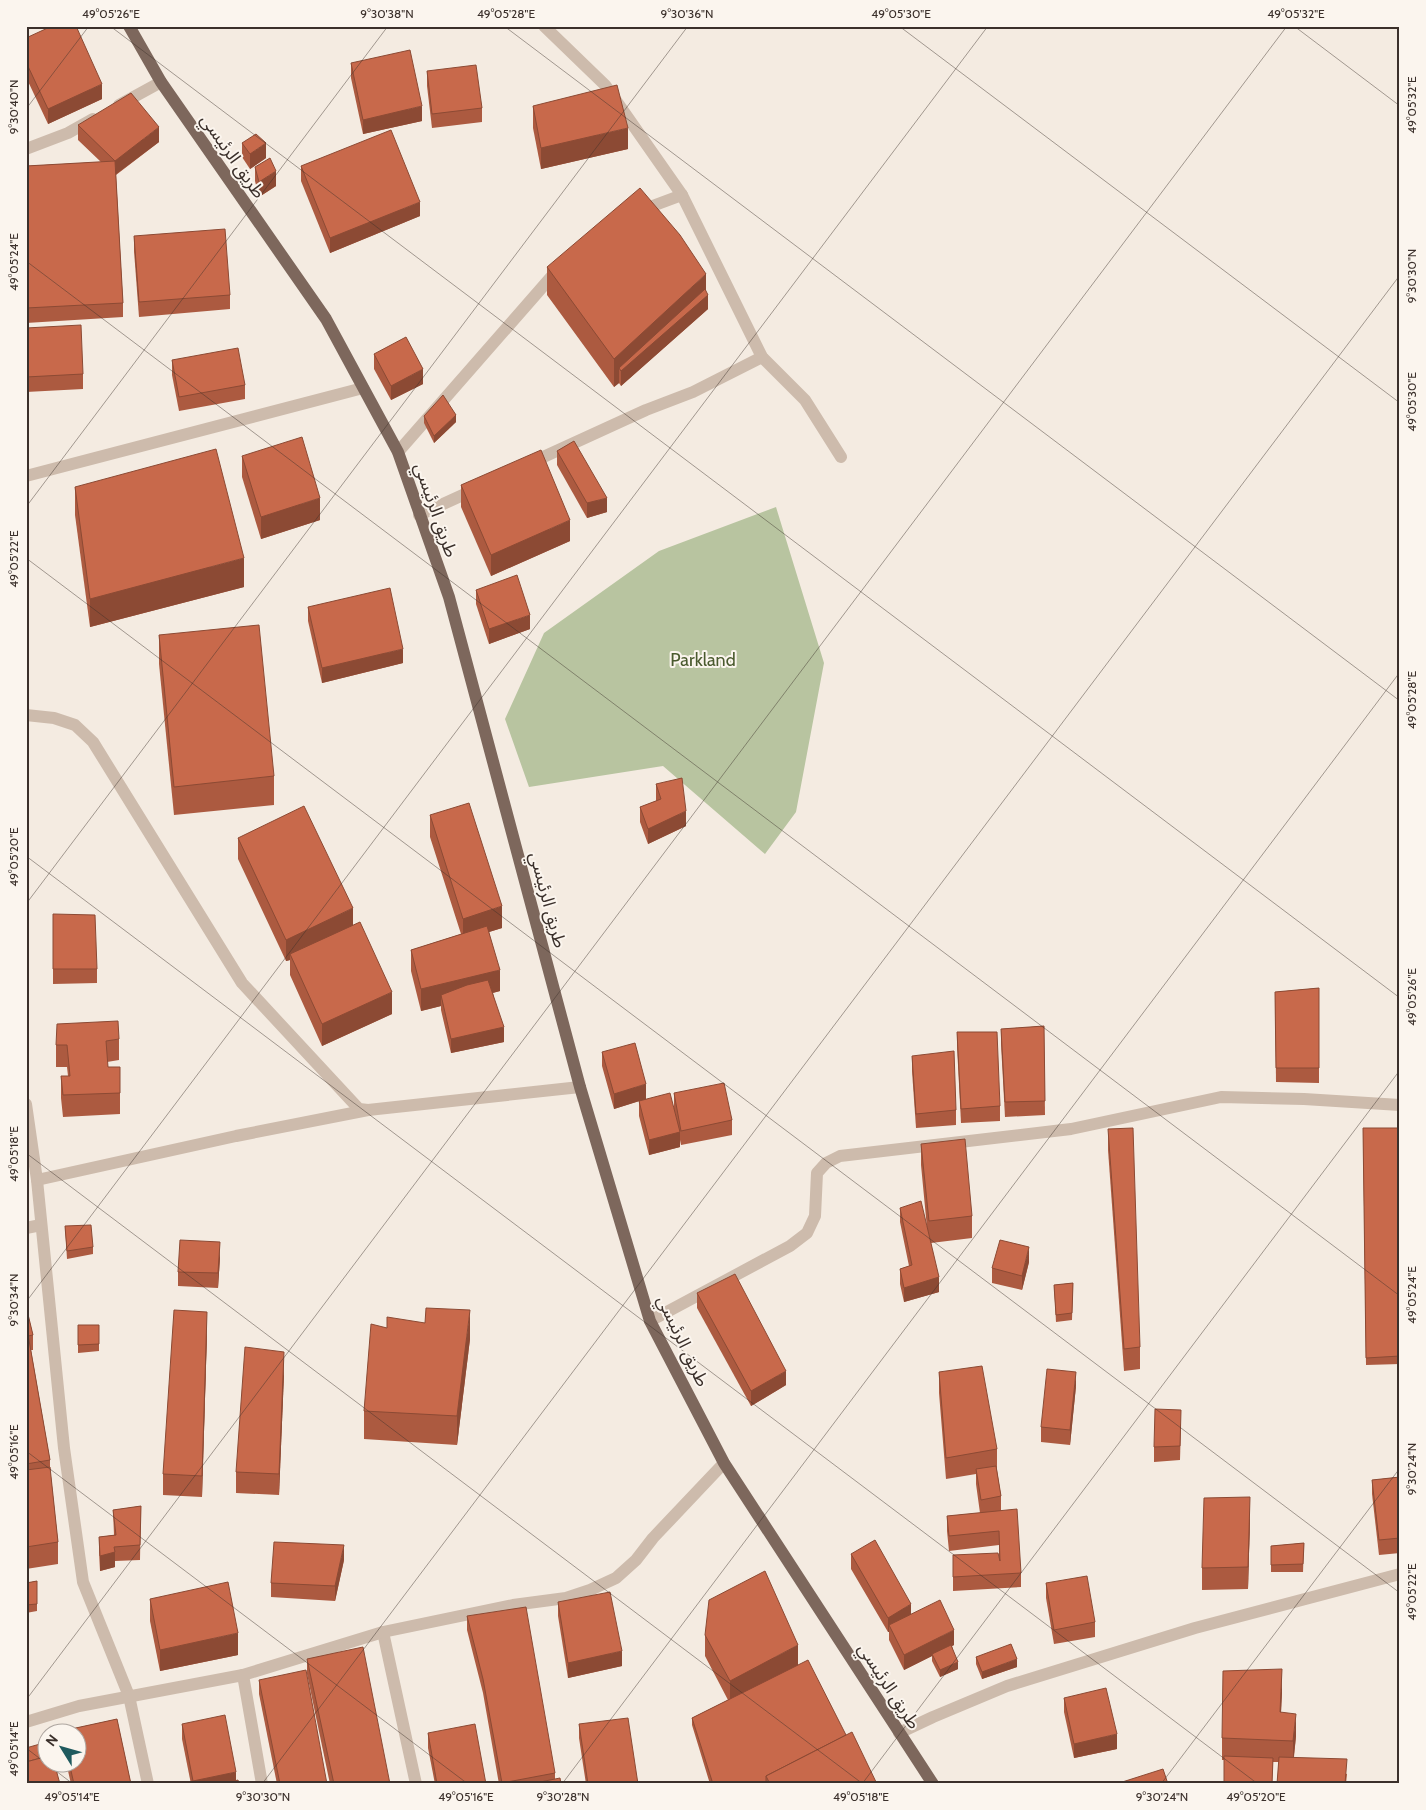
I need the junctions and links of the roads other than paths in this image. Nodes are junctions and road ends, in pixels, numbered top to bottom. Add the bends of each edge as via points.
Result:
1 (129, 26) edge
2 (544, 26) edge
3 (161, 82) junction
4 (26, 149) edge
5 (682, 195) junction
6 (628, 215) edge
7 (567, 259) edge
8 (762, 357) junction
9 (363, 388) junction
10 (398, 452) junction
11 (841, 457) dead end
12 (519, 469) edge
13 (26, 476) edge
14 (483, 485) edge
15 (420, 515) junction
16 (26, 716) edge
17 (580, 1087) junction
18 (26, 1104) edge
19 (1400, 1105) edge
20 (368, 1110) junction
21 (37, 1180) junction
22 (41, 1225) junction
23 (26, 1228) edge
24 (650, 1321) junction
25 (724, 1463) junction
26 (1400, 1574) edge
27 (383, 1632) junction
28 (243, 1674) junction
29 (129, 1696) junction
30 (26, 1722) edge
31 (899, 1733) junction
32 (148, 1784) edge
33 (262, 1784) edge
34 (416, 1784) edge
35 (933, 1784) edge

1 - 3 main road, طريق الرئيسي
2 - 5 street via 604,85
3 - 4 street via 68,133
3 - 9 main road, طريق الرئيسي via 326,319
5 - 6 street
5 - 8 street
7 - 10 street
8 - 11 street via 805,400
8 - 12 street via 693,392 646,410
9 - 10 main road, طريق الرئيسي
9 - 13 street
10 - 15 main road, طريق الرئيسي
14 - 15 street
15 - 17 main road, طريق الرئيسي via 448,597
16 - 20 street via 54,718 75,725 93,742 242,983 359,1109
17 - 20 street
17 - 24 main road, طريق الرئيسي
18 - 21 street
19 - 24 street via 1221,1098 1071,1129 840,1156 826,1163 817,1173 815,1216 807,1233 790,1246
20 - 21 street
21 - 22 street
22 - 23 street
22 - 29 street via 64,1448 83,1582
24 - 25 main road, طريق الرئيسي
25 - 27 street via 616,1578 566,1598 513,1605
25 - 31 main road, طريق الرئيسي
26 - 31 street via 1195,1628 1007,1686
27 - 28 street
27 - 34 street
28 - 29 street
28 - 33 street
29 - 30 street via 79,1706
29 - 32 street
31 - 35 main road, طريق الرئيسي

